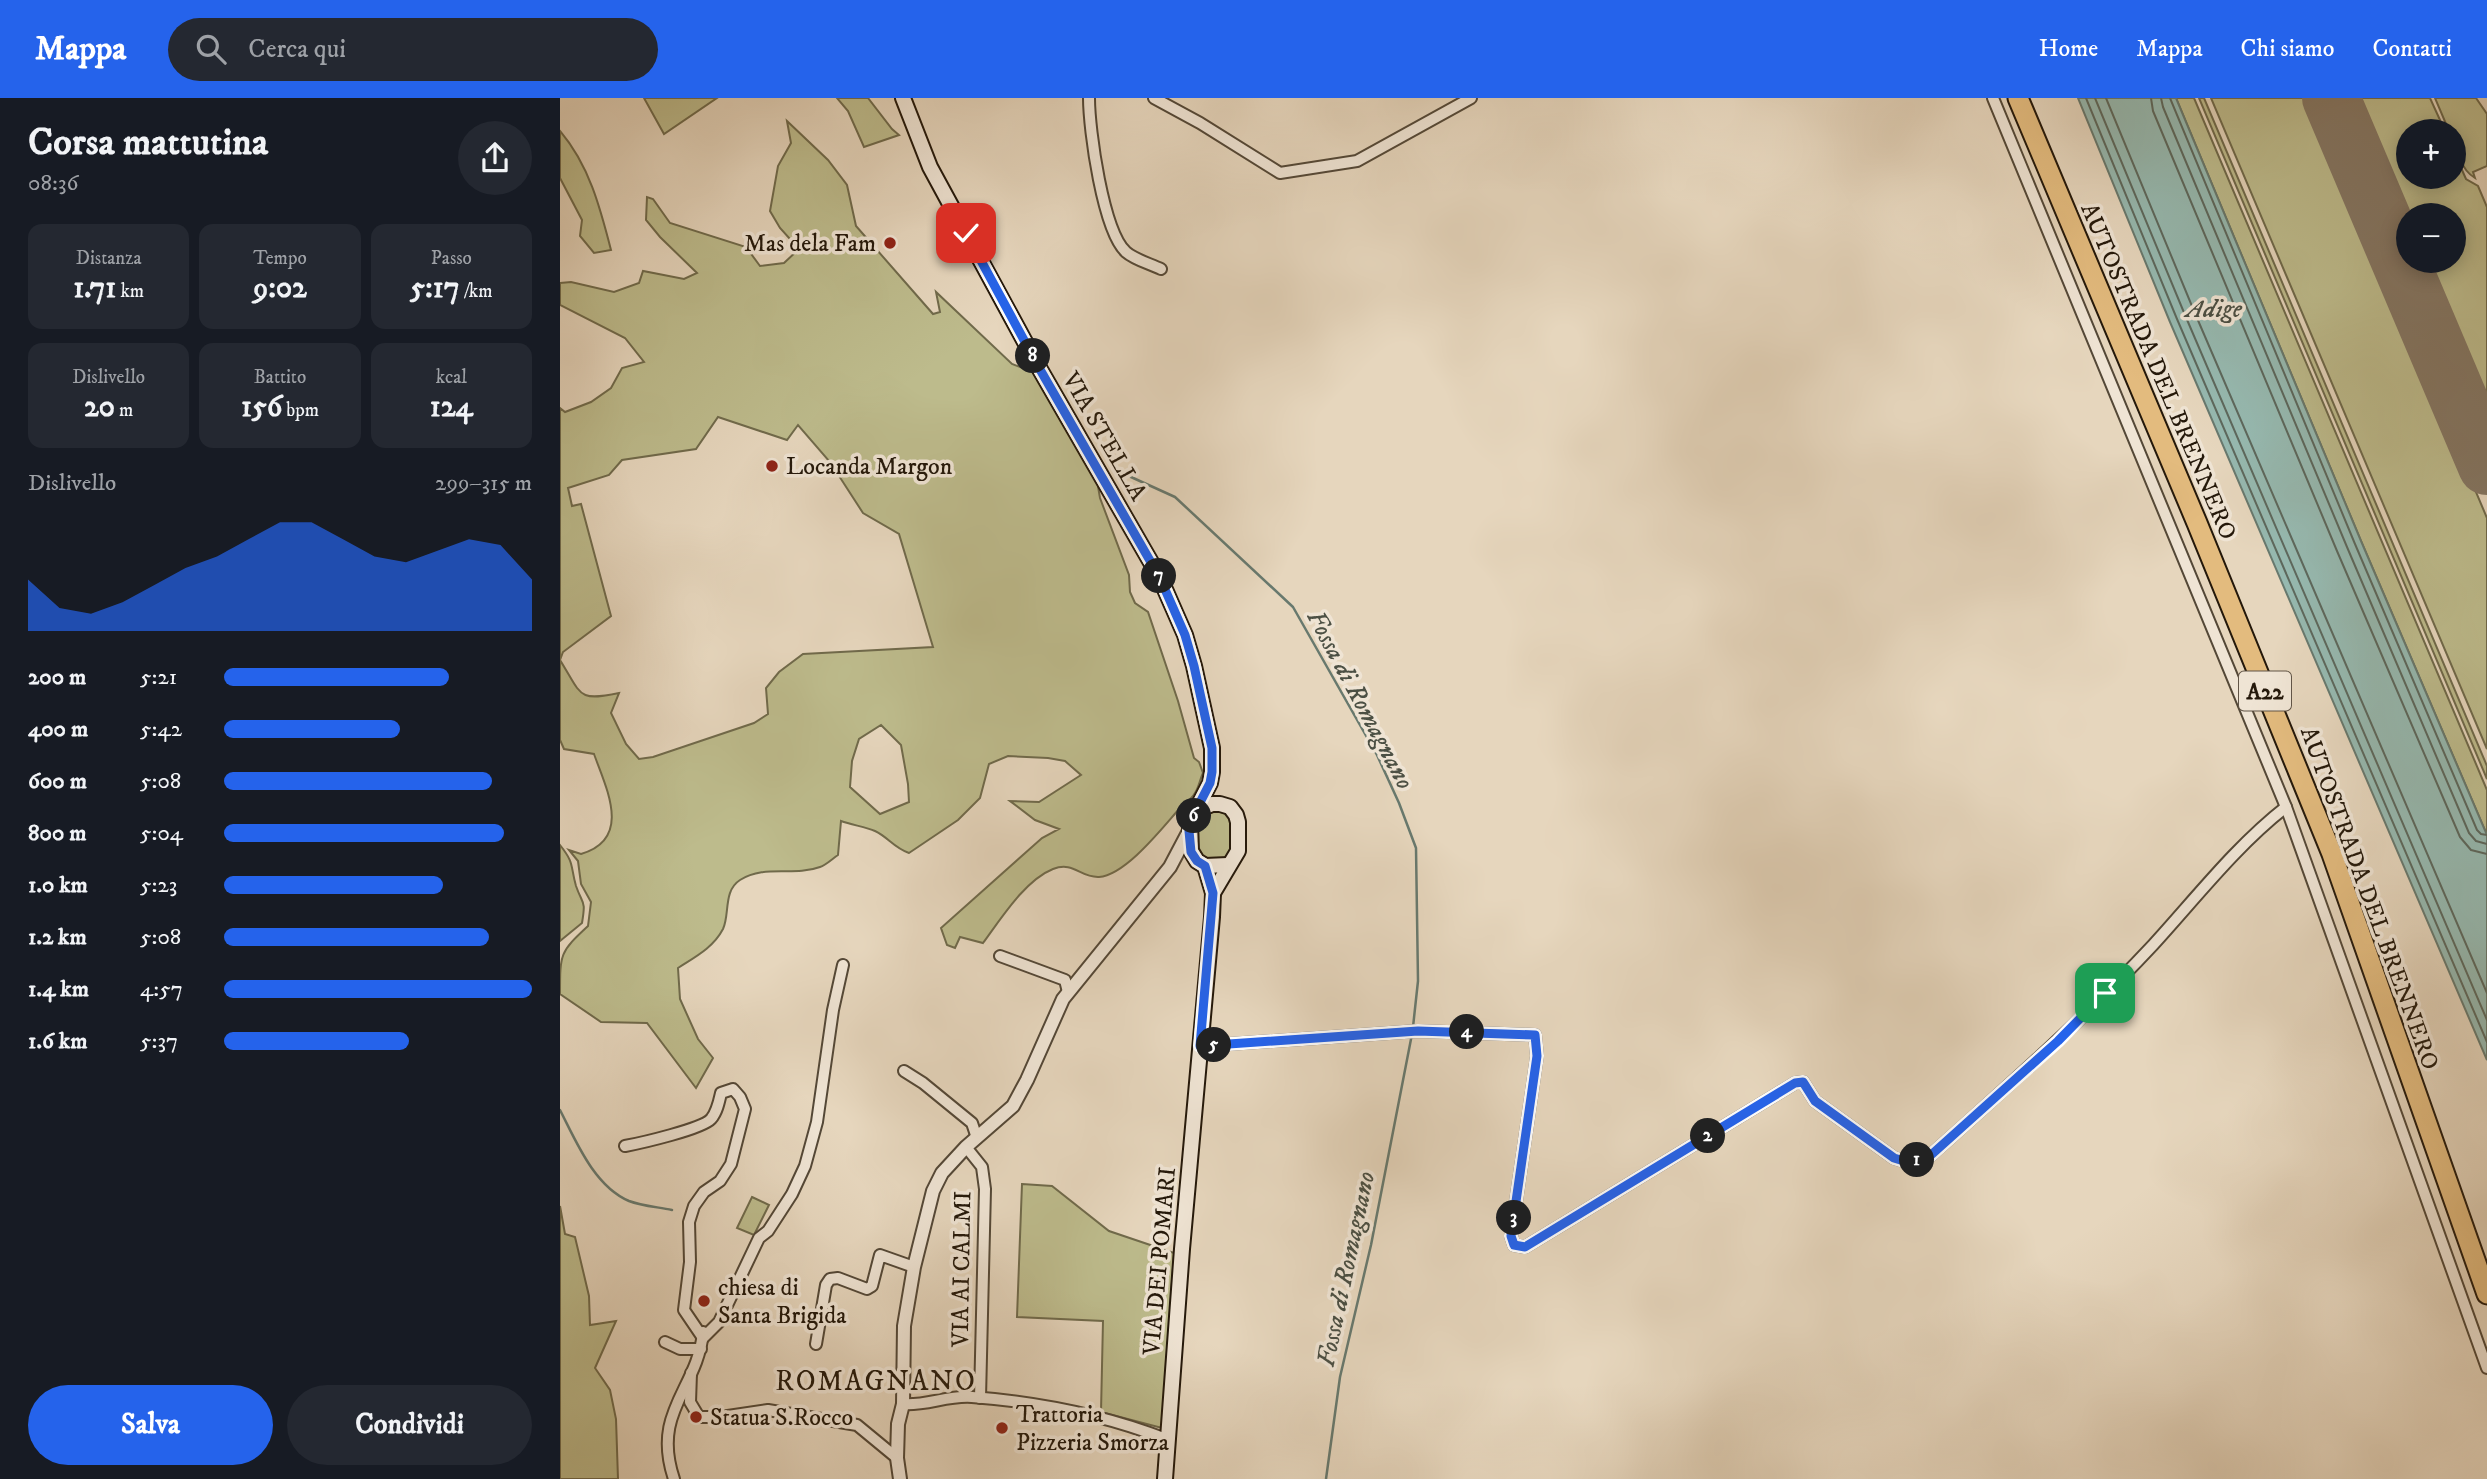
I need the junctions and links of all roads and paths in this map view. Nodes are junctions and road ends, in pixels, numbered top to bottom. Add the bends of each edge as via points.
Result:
1 (904, 98) edge
2 (1089, 98) edge
3 (1154, 98) edge
4 (1471, 98) edge
5 (1993, 98) edge
6 (2018, 98) edge
7 (2030, 98) edge
8 (1161, 269) dead end
9 (1212, 772) junction
10 (1230, 807) junction
11 (2286, 807) junction
12 (1198, 810) junction
13 (1189, 831) junction
14 (1201, 864) junction
15 (1228, 865) junction
16 (1170, 867) junction
17 (1213, 893) junction
18 (1000, 956) dead end
19 (843, 964) dead end
20 (1068, 992) junction
21 (1200, 1046) junction
22 (904, 1071) dead end
23 (977, 1138) junction
24 (625, 1146) dead end
25 (966, 1147) junction
26 (2487, 1261) edge
27 (914, 1268) junction
28 (2487, 1294) edge
29 (703, 1339) junction
30 (665, 1342) dead end
31 (816, 1344) dead end
32 (2487, 1368) edge
33 (691, 1373) junction
34 (980, 1398) junction
35 (903, 1404) junction
36 (1166, 1439) junction
37 (897, 1458) junction
38 (674, 1479) edge
39 (900, 1479) edge
40 (1165, 1479) edge

1 - 9 main road, VIA STELLA via 930,167 1160,578 1194,666 1212,748
2 - 8 street via 1094,163 1115,236 1126,252
3 - 4 street via 1280,173 1357,162
5 - 11 street
6 - 28 highway, AUTOSTRADA DEL BRENNERO / A22 via 2332,855
7 - 26 highway, AUTOSTRADA DEL BRENNERO / A22 via 2342,849
9 - 10 main road, VIA STELLA
9 - 12 main road, VIA STELLA
10 - 12 main road via 1212,804
10 - 15 main road, VIA DEI POMARI via 1238,822 1238,851
11 - 21 street via 2260,827 2058,1041 1931,1155 1910,1163 1894,1158 1815,1101 1803,1082 1795,1083 1525,1247 1514,1245 1511,1236 1537,1056 1535,1035 1404,1031
11 - 32 street
12 - 13 main road
13 - 14 main road, VIA DEI POMARI via 1191,852
13 - 16 street
14 - 15 main road
14 - 16 street
14 - 17 main road, VIA DEI POMARI
15 - 17 main road, VIA DEI POMARI
16 - 20 street
17 - 21 main road, VIA DEI POMARI
18 - 20 street via 1065,980
19 - 29 street via 817,1122 805,1166 792,1194 759,1238 719,1322
20 - 23 street via 1013,1106
21 - 36 main road, VIA DEI POMARI
22 - 23 street via 972,1123
23 - 25 street
24 - 29 street via 708,1122 721,1093 733,1089 745,1108 731,1164 720,1181 704,1192 689,1222 684,1310
25 - 27 street via 942,1173 933,1192
25 - 34 street, VIA AI CALMI via 982,1167 985,1189
27 - 31 street via 880,1255 872,1286 867,1289 830,1279
27 - 35 street via 904,1326
29 - 30 street via 680,1349
29 - 33 street
33 - 37 street via 690,1402 699,1418 768,1410 858,1425
33 - 38 street via 668,1431
34 - 35 street
34 - 36 street via 1076,1411
35 - 37 street
36 - 40 main road, VIA DEI POMARI
37 - 39 street

